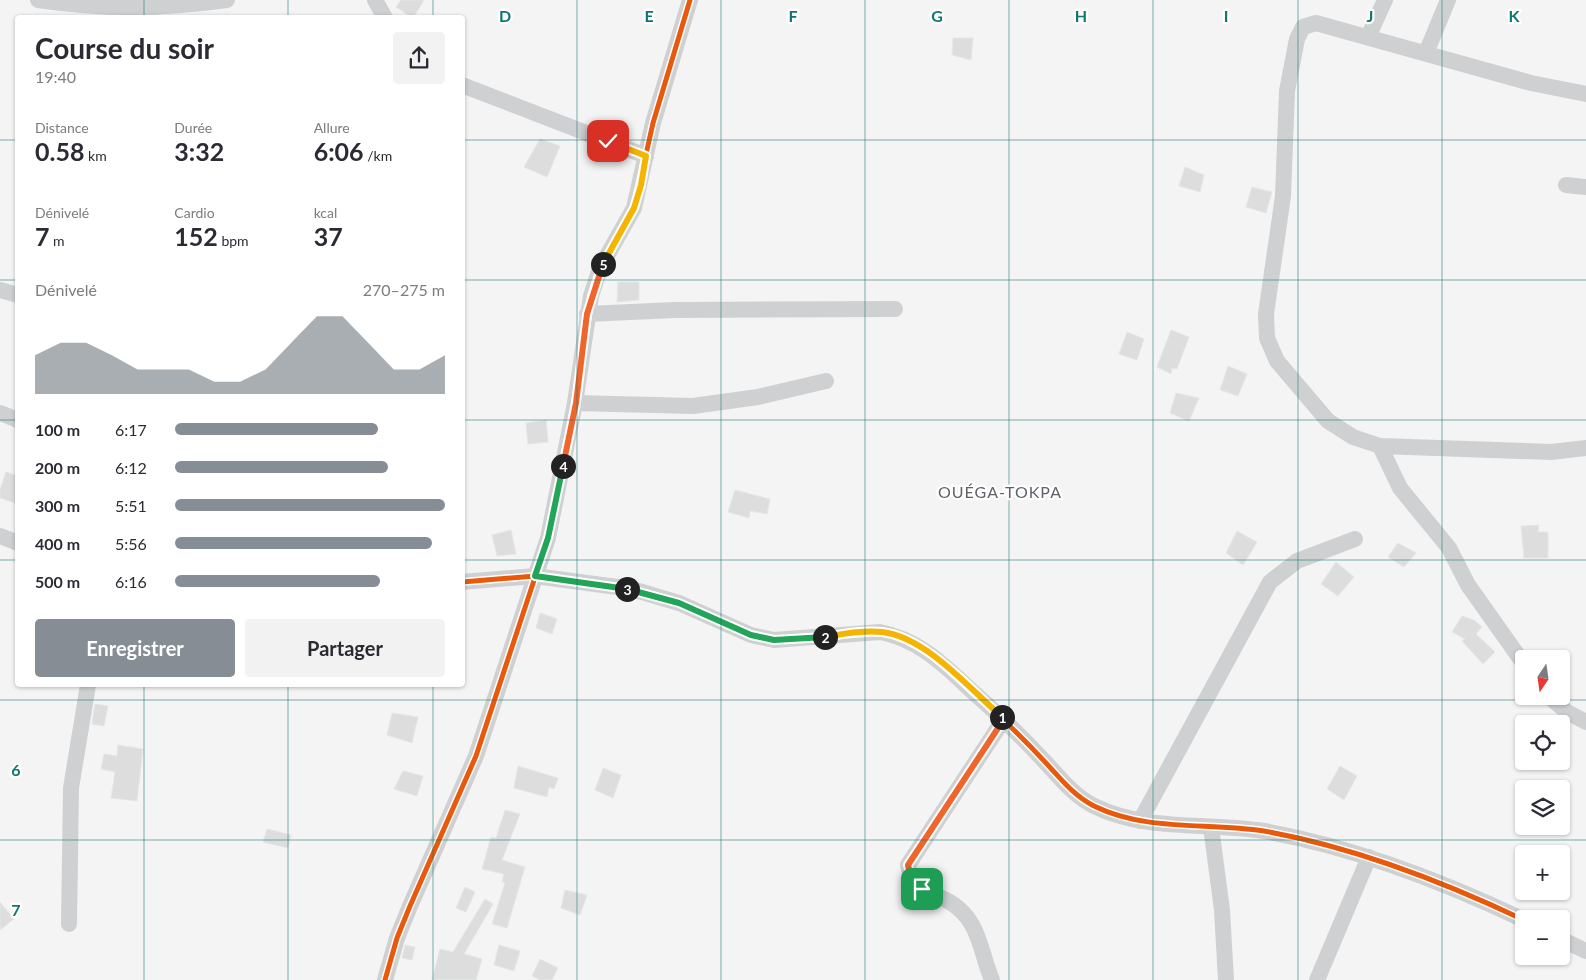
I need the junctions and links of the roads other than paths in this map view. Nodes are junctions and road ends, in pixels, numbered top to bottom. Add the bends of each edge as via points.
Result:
1 (38, 0) edge
2 (227, 0) edge
3 (375, 0) edge
4 (690, 0) edge
5 (1385, 0) edge
6 (1448, 0) edge
7 (181, 8) edge
8 (383, 15) edge
9 (1368, 37) junction
10 (1426, 53) junction
11 (465, 86) edge
12 (1586, 94) edge
13 (646, 156) junction
14 (1566, 185) dead end
15 (1586, 187) edge
16 (0, 290) edge
17 (15, 294) edge
18 (895, 309) dead end
19 (587, 314) junction
20 (826, 381) dead end
21 (576, 403) junction
22 (0, 413) edge
23 (15, 419) edge
24 (1380, 446) junction
25 (1586, 448) edge
26 (1355, 539) dead end
27 (535, 576) junction
28 (465, 582) edge
29 (1515, 651) edge
30 (88, 687) edge
31 (1559, 705) edge
32 (1004, 719) junction
33 (1586, 722) edge
34 (1140, 821) junction
35 (1211, 827) junction
36 (1369, 857) junction
37 (1515, 916) edge
38 (69, 924) dead end
39 (1570, 943) edge
40 (1586, 951) edge
41 (385, 980) edge
42 (992, 980) edge
43 (1226, 980) edge
44 (1317, 980) edge

1 - 7 street via 103,8
2 - 7 street
3 - 8 street
4 - 13 street
5 - 9 street
6 - 10 street
9 - 10 street
9 - 24 street via 1316,23 1303,27 1296,39 1287,91 1283,196 1266,314 1267,338 1277,361 1328,421 1353,436
10 - 12 street via 1531,83
11 - 13 street
13 - 19 street via 634,208 600,268
14 - 15 street
16 - 17 street
18 - 19 street via 676,310
19 - 21 street
20 - 21 street via 758,398 693,406
21 - 27 street via 548,538
22 - 23 street
24 - 25 street via 1551,452
24 - 29 street via 1400,488 1449,548 1468,585
26 - 34 street via 1297,561 1270,582
27 - 28 street
27 - 32 street via 632,590 679,603 751,635 774,640 870,632 896,635 930,653
27 - 41 street via 476,756 397,938
30 - 38 street via 71,788
31 - 33 street
32 - 34 street via 1080,797 1108,812
32 - 42 street via 908,865 911,879 922,889 957,906 972,922
34 - 35 street
35 - 36 street via 1256,830 1305,839
35 - 43 street via 1222,910
36 - 37 street
36 - 44 street
39 - 40 street

